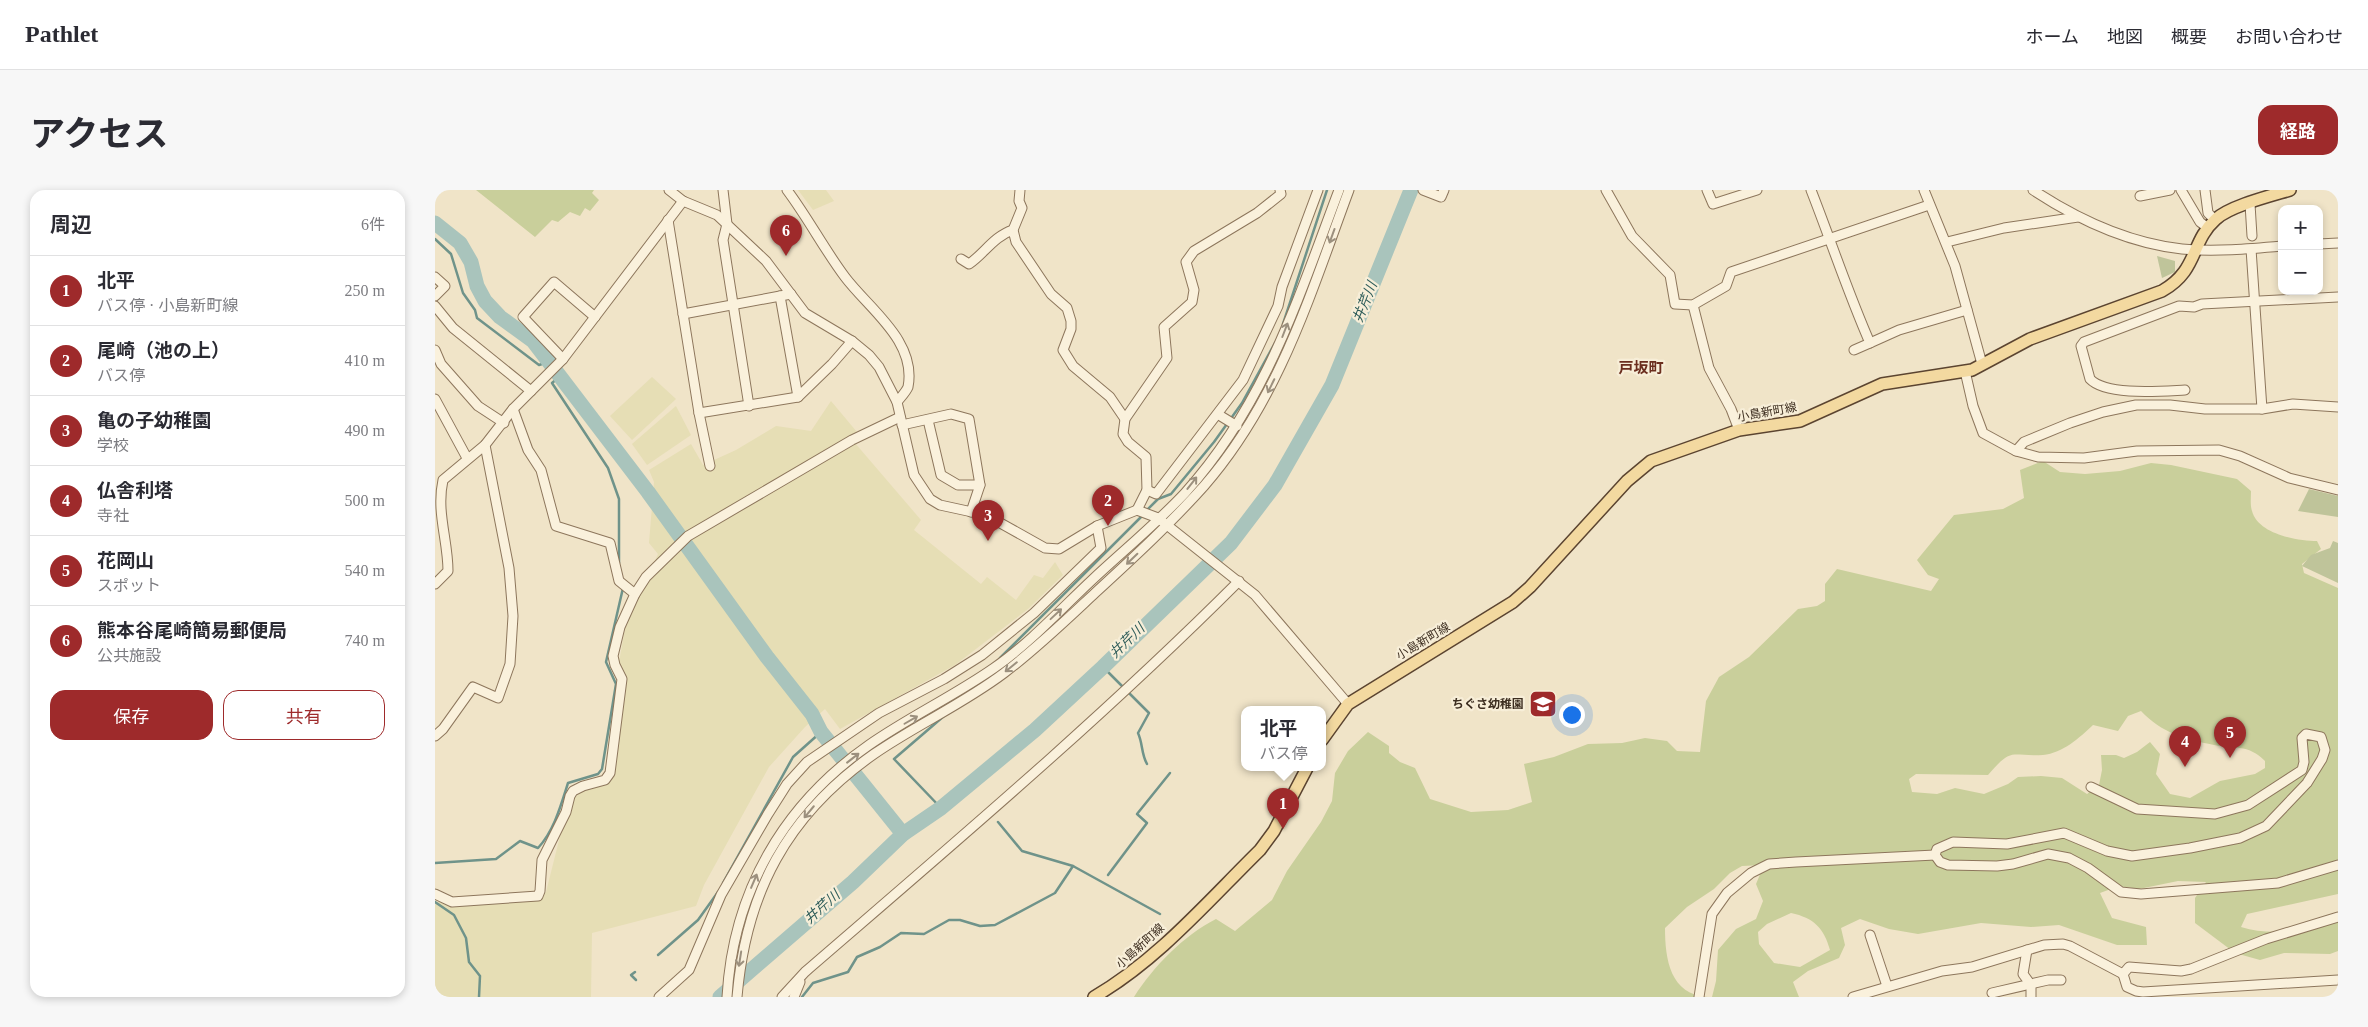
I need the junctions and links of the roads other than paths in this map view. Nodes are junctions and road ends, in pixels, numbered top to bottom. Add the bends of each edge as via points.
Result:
1 (669, 190) edge
2 (723, 190) edge
3 (787, 190) edge
4 (1020, 190) edge
5 (1280, 190) edge
6 (1318, 190) edge
7 (1339, 190) edge
8 (1349, 190) edge
9 (1423, 190) edge
10 (1606, 190) edge
11 (1707, 190) edge
12 (1757, 190) edge
13 (1811, 190) edge
14 (1924, 190) edge
15 (2033, 190) edge
16 (2166, 190) edge
17 (2181, 190) edge
18 (2205, 190) edge
19 (2285, 191) edge
20 (1441, 193) edge
21 (2140, 196) dead end
22 (683, 202) junction
23 (2250, 204) junction
24 (1929, 205) junction
25 (2078, 217) junction
26 (668, 220) junction
27 (727, 224) junction
28 (2211, 224) junction
29 (1013, 230) junction
30 (2252, 236) dead end
31 (1830, 238) junction
32 (1947, 242) junction
33 (2338, 243) edge
34 (2323, 244) edge
35 (2278, 246) edge
36 (2251, 248) junction
37 (2197, 249) junction
38 (961, 259) dead end
39 (435, 277) edge
40 (791, 294) junction
41 (435, 296) edge
42 (780, 296) junction
43 (2338, 297) edge
44 (2256, 302) junction
45 (734, 305) junction
46 (1693, 305) junction
47 (435, 306) edge
48 (1278, 306) junction
49 (1294, 309) junction
50 (1967, 310) junction
51 (683, 314) junction
52 (595, 317) junction
53 (852, 341) junction
54 (1870, 343) junction
55 (435, 350) edge
56 (1854, 350) dead end
57 (562, 360) junction
58 (1982, 364) junction
59 (1965, 371) junction
60 (2185, 390) dead end
61 (531, 391) junction
62 (798, 397) junction
63 (435, 399) edge
64 (897, 402) junction
65 (749, 406) junction
66 (2338, 407) edge
67 (513, 409) junction
68 (2262, 409) junction
69 (699, 413) junction
70 (1219, 415) junction
71 (928, 420) junction
72 (1125, 420) junction
73 (901, 421) junction
74 (505, 423) junction
75 (1237, 426) junction
76 (1739, 430) junction
77 (485, 445) junction
78 (2015, 451) junction
79 (467, 458) junction
80 (710, 466) dead end
81 (980, 485) junction
82 (1147, 490) junction
83 (2338, 490) edge
84 (435, 506) edge
85 (1137, 510) junction
86 (971, 512) junction
87 (1158, 518) junction
88 (441, 521) junction
89 (1167, 525) junction
90 (1097, 526) junction
91 (1237, 579) junction
92 (435, 584) edge
93 (635, 594) junction
94 (1348, 704) junction
95 (1326, 734) edge
96 (435, 736) edge
97 (1305, 771) edge
98 (2091, 787) dead end
99 (1935, 855) junction
100 (2338, 864) edge
101 (436, 894) edge
102 (2338, 917) edge
103 (1870, 935) dead end
104 (2027, 950) junction
105 (805, 972) junction
106 (2123, 974) junction
107 (2061, 980) dead end
108 (2338, 980) edge
109 (2031, 985) junction
110 (1887, 986) junction
111 (1992, 993) dead end
112 (2189, 994) edge
113 (659, 997) edge
114 (727, 997) edge
115 (737, 997) edge
116 (782, 997) edge
117 (794, 997) edge
118 (1094, 997) edge
119 (1699, 997) edge
120 (1853, 997) edge
121 (2031, 997) edge

1 - 22 street
2 - 27 street
3 - 64 street via 844,277 903,348 907,361 907,388
4 - 29 street via 1022,208
5 - 72 street via 1281,194 1257,213 1194,251 1186,262 1194,290 1192,302 1164,327 1167,358
6 - 48 street
7 - 49 street
8 -> 89 street via 1297,330 1266,396 1229,455
9 - 20 street
10 - 46 street via 1632,236 1670,275 1675,304
11 - 12 street via 1713,204
13 - 31 street
14 - 24 street
15 - 25 street
16 - 21 street
17 - 28 street via 2200,222
18 - 28 street
19 - 23 main road
22 - 26 street
22 - 27 street via 717,215
23 - 28 main road via 2227,211
23 - 30 street
24 - 31 street
24 - 32 street
25 - 32 street via 2004,228
25 - 37 street via 2146,242
26 - 51 street
26 - 52 street
27 - 40 street via 766,261
27 - 45 street via 723,240
28 - 37 main road, 小島新町線
29 - 38 street via 981,251 969,264
29 - 72 street via 1016,242 1051,294 1067,308 1071,329 1063,350 1073,366 1110,397
31 - 46 street via 1731,272 1726,286
31 - 54 street via 1857,317
32 - 50 street
33 - 34 street
35 - 36 street
36 - 37 street
36 - 44 street
37 - 58 main road, 小島新町線 via 2190,266 2162,292 2030,340
39 - 41 street via 445,286
40 - 42 street
40 - 53 street via 805,313
42 - 45 street
42 - 62 street
43 - 44 street
44 - 60 street via 2202,304 2194,308 2179,306 2081,346 2093,383 2128,390
44 - 68 street
45 - 51 street
45 - 65 street
46 - 76 street via 1709,368
47 - 61 street via 453,328
48 - 49 street
48 - 70 street via 1243,380
75 -> 49 street via 1275,356
50 - 54 street via 1899,330
50 - 58 street
51 - 69 street
52 - 57 street
52 - 57 street via 554,282 523,317
53 - 62 street
53 - 64 street via 879,367
54 - 56 street
55 - 74 street via 441,364 478,406
57 - 61 street
58 - 59 main road, 小島新町線
59 - 76 main road, 小島新町線 via 1882,384 1799,421
59 - 78 street via 1983,433
61 - 67 street
62 - 65 street
63 - 79 street
64 - 73 street
65 - 69 street
66 - 68 street via 2293,404
67 - 74 street
67 - 93 street via 529,450 541,470 556,526 610,543 619,580
68 - 78 street via 2136,405 2070,423 2024,442
69 - 80 street
70 - 75 street
70 - 82 street via 1156,494
71 - 73 street
71 - 81 street via 941,475 959,485
71 - 81 street via 951,414 969,419
72 - 82 street via 1123,434 1146,457
73 - 86 street via 914,475 923,491 940,505
73 - 93 street via 852,440 688,536 646,577
74 - 77 street
87 -> 75 street via 1185,493
76 - 94 main road, 小島新町線 via 1671,452 1643,466 1513,602
77 - 79 street
77 - 96 street via 509,568 513,616 510,664 498,698 473,687
78 - 83 street via 2038,457 2084,458 2137,451 2219,450 2289,478
79 - 88 street via 443,480
81 - 86 street
82 - 85 street
84 - 88 street
85 - 87 street
85 - 90 street
86 - 90 street via 986,515 1045,548 1059,549
87 - 89 street
114 -> 87 street via 728,970 737,927 756,876 790,818 836,770 869,745 997,666
88 - 92 street via 448,571
89 - 91 street
89 -> 115 street via 1039,645 1003,674 875,753 812,808 793,831 766,878 748,923 740,959
90 - 113 street via 1101,548 1004,637 960,670 879,713 807,762 787,784 721,895 689,970
91 - 94 street via 1255,595
91 - 105 street via 1156,663 1018,788
93 - 101 street via 620,627 613,656 622,679 610,773 605,780 573,791 542,860 538,896 453,902
94 - 95 main road, 小島新町線
97 - 118 main road, 小島新町線 via 1275,831 1260,850 1155,953 1122,981
98 - 99 street via 2137,810 2227,812 2248,805 2302,770 2305,762 2302,738 2306,734 2321,737 2325,746 2322,759 2297,795 2266,826 2240,838 2132,856 2107,852 2064,833 2007,844 1953,842 1937,849
99 - 100 street via 1948,865 1997,866 2048,854 2069,858 2121,892 2141,894 2278,883
99 - 119 street via 1769,864 1751,873 1727,894 1712,914
102 - 106 street via 2266,939 2187,970 2129,967
103 - 110 street
104 - 106 street via 2063,944
104 - 109 street via 2023,974
104 - 110 street via 1972,967 1942,971
105 - 116 street
105 - 117 street
106 - 112 street via 2127,987 2135,992
107 - 109 street
108 - 112 street
109 - 111 street
109 - 121 street
110 - 120 street

